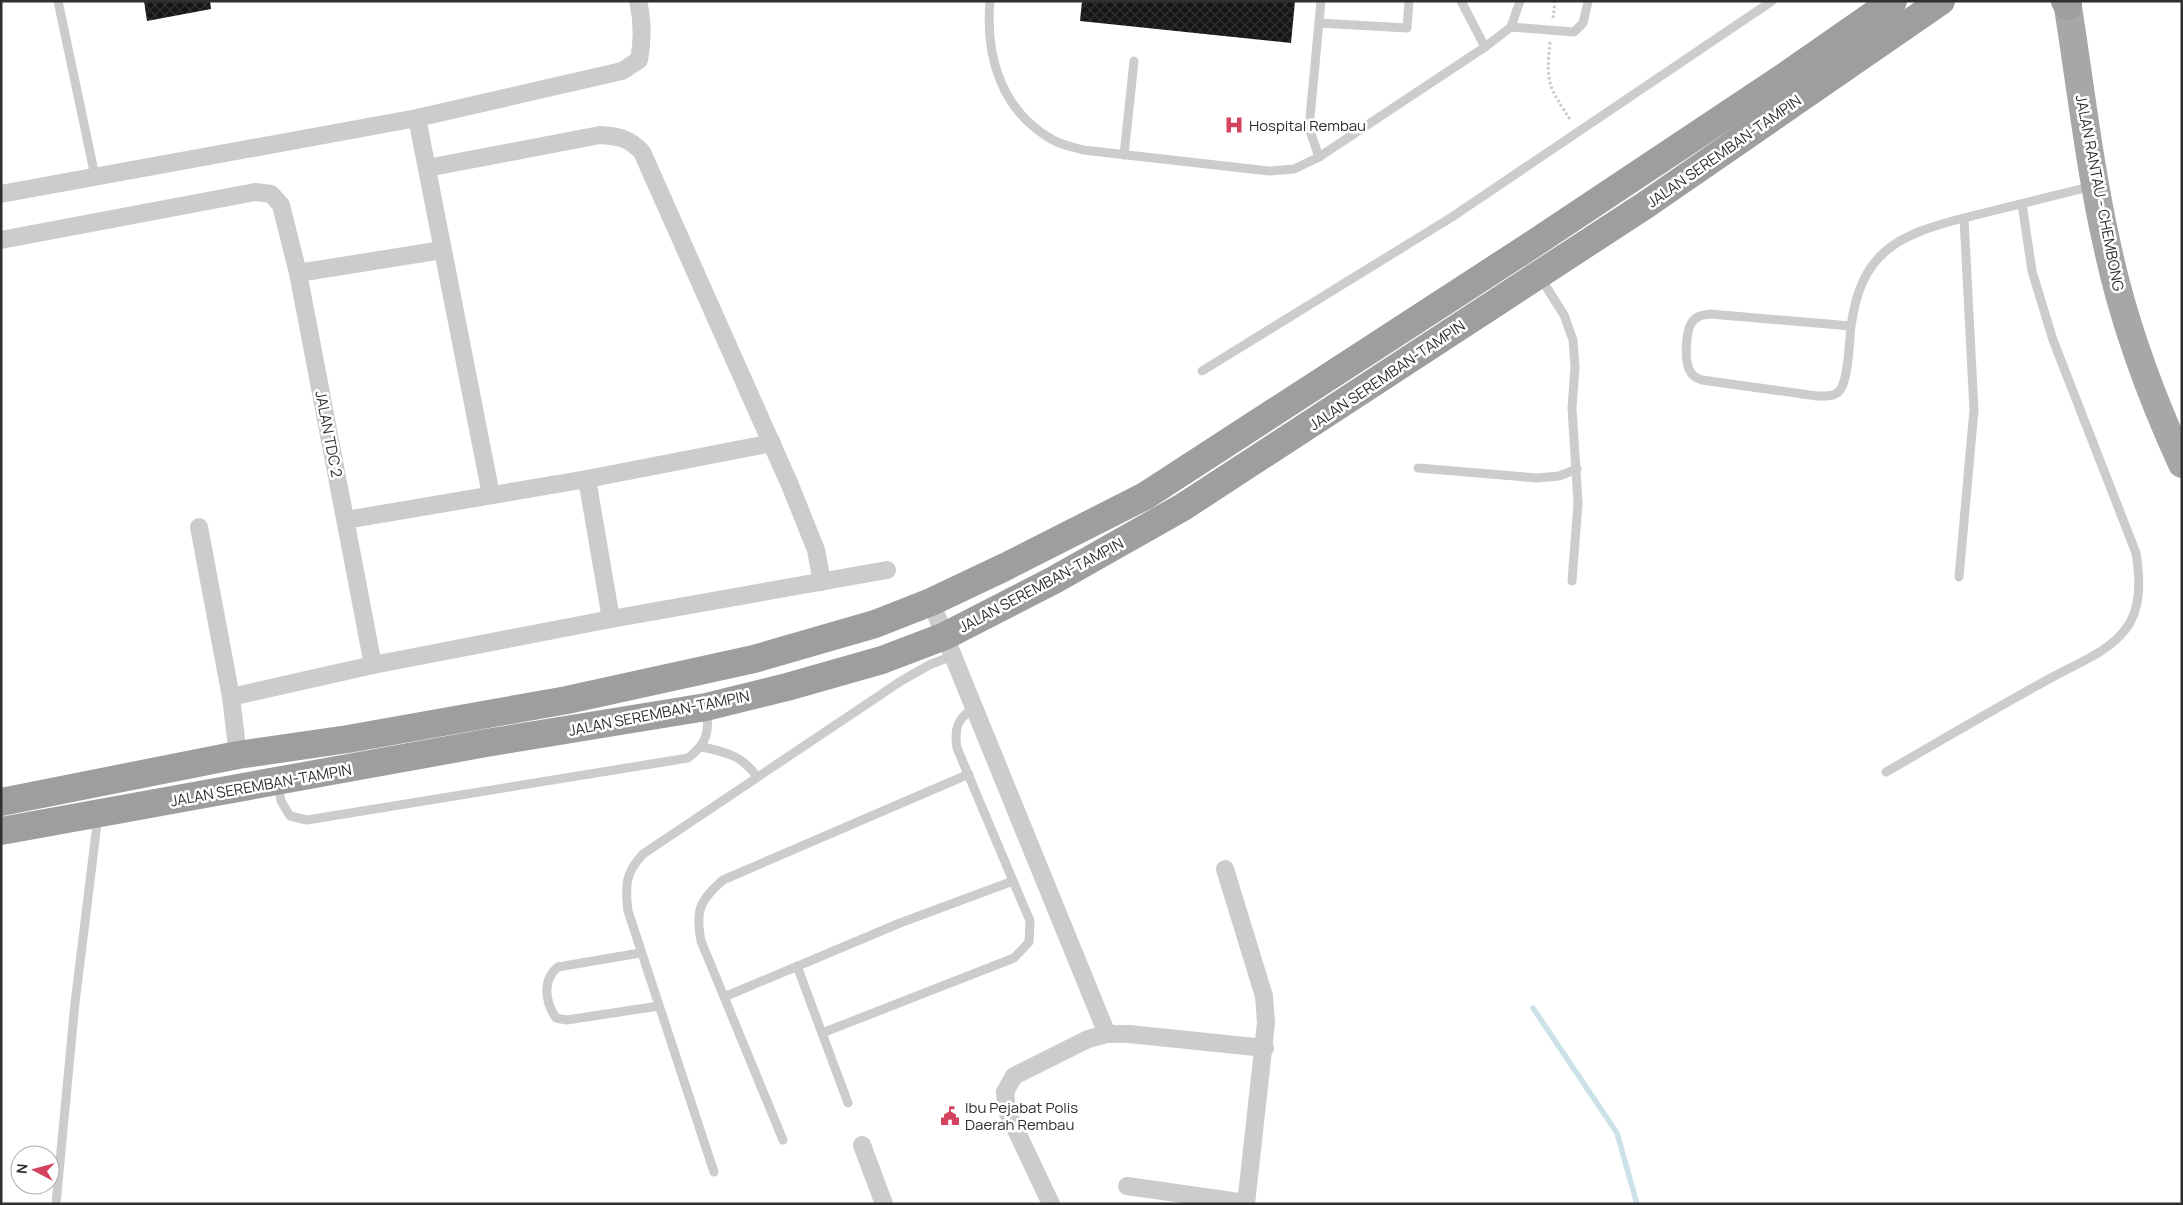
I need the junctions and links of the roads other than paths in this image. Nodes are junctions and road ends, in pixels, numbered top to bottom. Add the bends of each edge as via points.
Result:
1 (58, 1) edge
2 (638, 1) edge
3 (990, 1) edge
4 (1321, 1) edge
5 (1409, 1) edge
6 (1461, 1) edge
7 (1520, 1) edge
8 (1772, 1) edge
9 (1893, 1) edge
10 (1941, 1) edge
11 (1588, 2) edge
12 (2067, 2) edge
13 (1319, 23) junction
14 (1512, 27) junction
15 (1485, 46) junction
16 (1134, 61) dead end
17 (417, 118) junction
18 (1124, 155) junction
19 (1319, 157) junction
20 (427, 168) junction
21 (95, 176) junction
22 (2096, 185) junction
23 (1, 194) edge
24 (2022, 204) junction
25 (1964, 218) junction
26 (1, 240) edge
27 (442, 250) junction
28 (298, 273) junction
29 (1539, 275) junction
30 (1851, 326) junction
31 (1202, 371) dead end
32 (772, 443) junction
33 (2182, 464) edge
34 (1418, 468) dead end
35 (1577, 469) junction
36 (587, 479) junction
37 (491, 495) junction
38 (346, 520) junction
39 (198, 527) dead end
40 (888, 570) dead end
41 (1959, 577) dead end
42 (1572, 580) dead end
43 (822, 582) junction
44 (931, 602) junction
45 (612, 619) junction
46 (949, 646) junction
47 (373, 665) junction
48 (231, 697) junction
49 (706, 707) junction
50 (975, 708) junction
51 (702, 747) junction
52 (238, 755) junction
53 (1886, 772) dead end
54 (969, 774) junction
55 (757, 777) junction
56 (124, 778) junction
57 (277, 781) junction
58 (1, 802) edge
59 (131, 808) junction
60 (98, 814) junction
61 (1, 831) edge
62 (1225, 869) dead end
63 (1013, 881) junction
64 (640, 953) junction
65 (797, 966) junction
66 (724, 998) junction
67 (659, 1006) junction
68 (822, 1033) junction
69 (1107, 1034) junction
70 (1265, 1048) junction
71 (848, 1104) dead end
72 (783, 1140) dead end
73 (862, 1145) dead end
74 (714, 1172) dead end
75 (1126, 1186) dead end
76 (1246, 1203) edge
77 (56, 1204) edge
78 (884, 1204) edge
79 (1051, 1204) edge

1 - 21 lane
2 - 17 street via 643,22 639,60 622,71
3 - 18 lane via 988,23 992,57 1003,86 1018,111 1032,126 1055,141 1083,150
4 - 13 lane
5 - 13 lane via 1407,28
6 - 15 lane
7 - 14 lane
8 - 31 lane via 1452,217
9 - 44 highway, JALAN SEREMBAN-TAMPIN via 1527,248 1144,496
10 - 29 highway, JALAN SEREMBAN-TAMPIN
11 - 14 lane via 1583,23 1574,32
12 - 22 main road, JALAN RANTAU - CHEMBONG
13 - 19 lane via 1309,128
14 - 15 lane
15 - 19 lane
16 - 18 lane
17 - 20 street
17 - 21 street
18 - 19 lane via 1268,171 1294,169
20 - 27 street
20 - 32 street via 600,135 631,141 642,152
21 - 23 street
22 - 24 lane
22 - 33 main road, JALAN RANTAU - CHEMBONG via 2121,304 2139,361
24 - 25 lane
24 - 53 lane via 2032,271 2053,340 2136,553 2139,592 2134,615 2109,647
25 - 30 lane via 1936,225 1898,241 1880,254 1870,267 1854,303
25 - 41 lane via 1974,410
26 - 28 street, JALAN TDC 2 via 255,192 271,194 281,205
27 - 28 street
27 - 37 street
28 - 38 street, JALAN TDC 2
29 - 35 lane via 1564,315 1573,340 1572,408
29 - 46 highway, JALAN SEREMBAN-TAMPIN via 1183,507 1054,580
30 - 30 lane via 1710,314 1701,316 1688,330 1687,366 1695,378 1702,380 1831,396 1842,388 1846,379
32 - 36 street
32 - 43 street via 816,550
34 - 35 lane via 1537,478 1559,476
35 - 42 lane via 1578,503
36 - 37 street
36 - 45 street
37 - 38 street
38 - 47 street, JALAN TDC 2
39 - 48 street
40 - 43 street
43 - 45 street
44 - 46 street
44 - 52 highway, JALAN SEREMBAN-TAMPIN via 875,624 754,660 567,700
45 - 47 street
46 - 49 highway, JALAN SEREMBAN-TAMPIN via 882,660
46 - 50 street
46 - 55 lane via 929,665
47 - 48 street
48 - 52 street
49 - 51 lane via 708,726
49 - 57 highway, JALAN SEREMBAN-TAMPIN
50 - 54 lane via 961,718 956,727 957,748
50 - 69 street
51 - 55 lane via 740,758
51 - 57 lane via 688,758 307,820 290,816 281,801
52 - 56 highway, JALAN SEREMBAN-TAMPIN
54 - 63 lane
54 - 66 lane via 723,880 708,893 699,908 698,926
55 - 64 lane via 643,854 632,865 626,880 626,893
56 - 58 highway, JALAN SEREMBAN-TAMPIN
56 - 59 highway
57 - 59 highway, JALAN SEREMBAN-TAMPIN
59 - 60 highway, JALAN SEREMBAN-TAMPIN
60 - 61 highway, JALAN SEREMBAN-TAMPIN
60 - 77 lane
62 - 70 street via 1264,996
63 - 65 lane
63 - 68 lane via 1030,921 1029,942 1014,958
64 - 67 lane
64 - 67 lane via 558,968 550,974 546,985 550,1009 556,1018 567,1020
65 - 66 lane
65 - 68 lane
66 - 72 lane
67 - 74 lane
68 - 71 lane
69 - 70 street
69 - 79 street via 1088,1039 1014,1076 1005,1092 1007,1111
70 - 76 street
73 - 78 street
75 - 76 street

